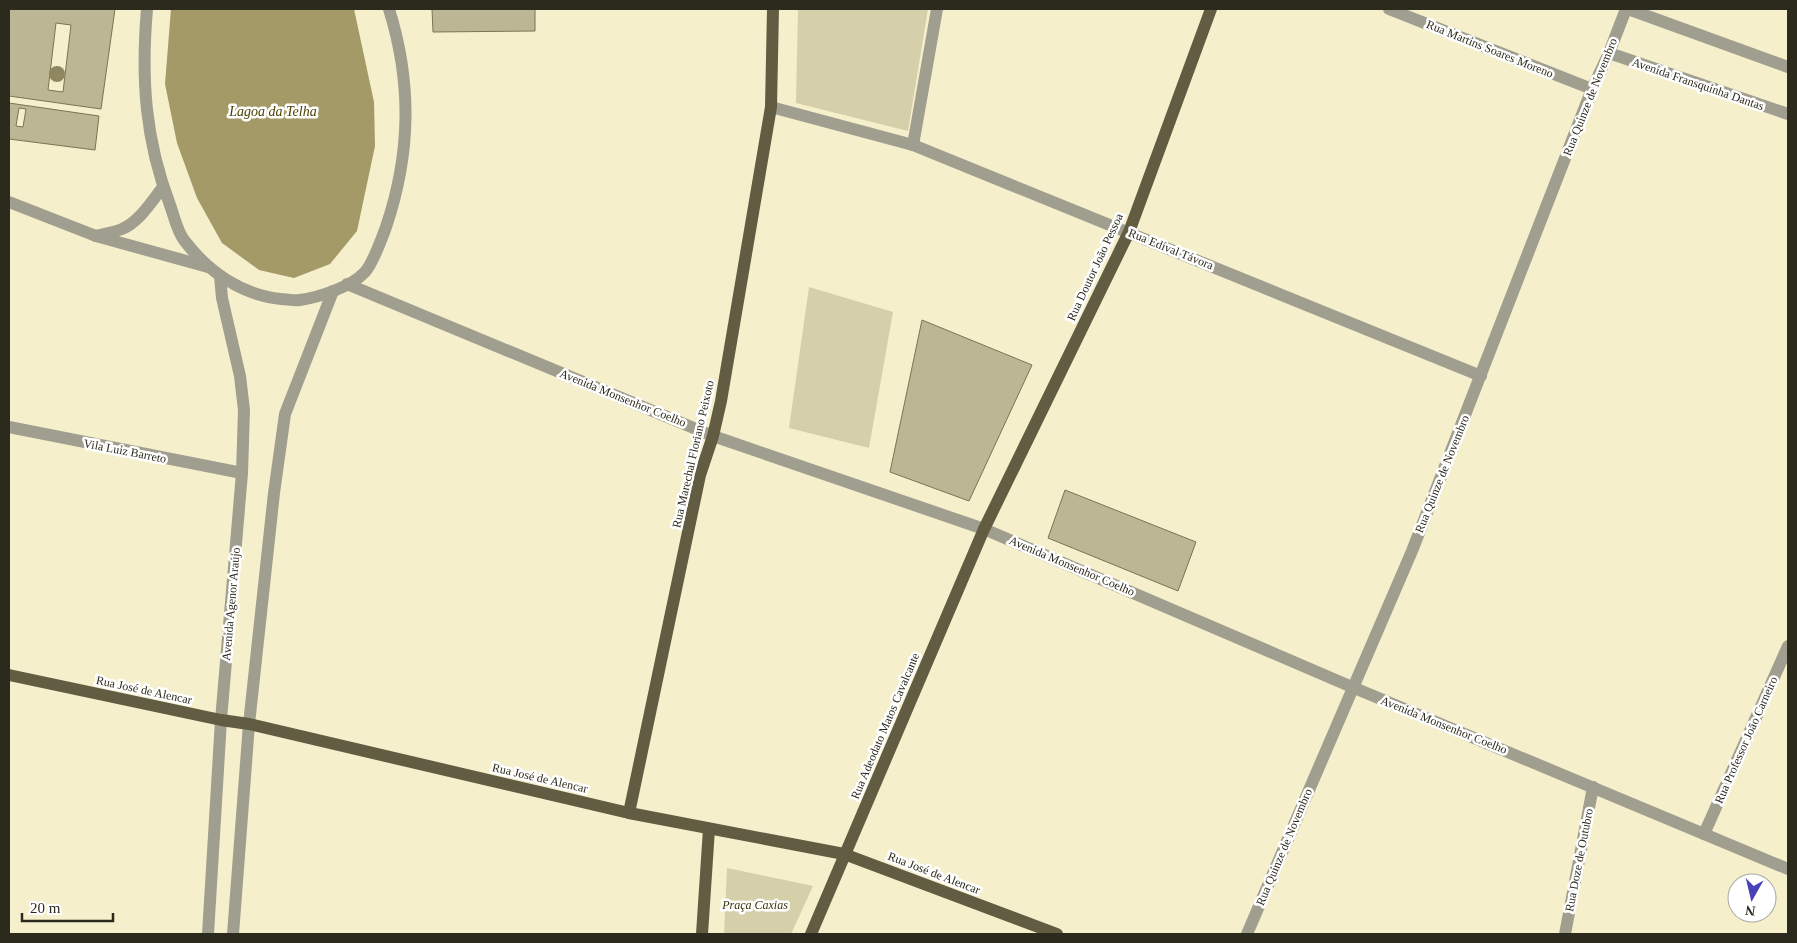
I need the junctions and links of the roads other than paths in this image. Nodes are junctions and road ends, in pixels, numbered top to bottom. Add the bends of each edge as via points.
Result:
1 (148, 9) edge
2 (389, 9) edge
3 (773, 9) edge
4 (937, 9) edge
5 (1211, 9) edge
6 (1389, 9) edge
7 (1627, 9) edge
8 (1609, 53) junction
9 (1788, 67) edge
10 (1592, 89) junction
11 (771, 108) junction
12 (1788, 114) edge
13 (913, 145) junction
14 (163, 187) junction
15 (9, 202) edge
16 (1129, 232) junction
17 (96, 236) junction
18 (215, 272) junction
19 (347, 284) junction
20 (333, 291) junction
21 (1481, 376) junction
22 (9, 427) edge
23 (713, 436) junction
24 (242, 473) junction
25 (984, 529) junction
26 (1788, 646) edge
27 (9, 675) edge
28 (1352, 687) junction
29 (222, 720) junction
30 (250, 724) junction
31 (1593, 786) junction
32 (629, 813) junction
33 (709, 829) junction
34 (1704, 834) junction
35 (844, 854) junction
36 (1788, 869) edge
37 (208, 934) edge
38 (233, 934) edge
39 (702, 934) edge
40 (811, 934) edge
41 (1056, 934) edge
42 (1247, 934) edge
43 (1565, 934) edge

1 - 14 street via 144,78 149,133
2 - 19 street via 406,87 405,145 393,206 382,240 366,271
3 - 11 main road, Rua Marechal Floriano Peixoto
4 - 13 street
5 - 16 main road, Rua Doutor João Pessoa
6 - 10 street, Rua Martins Soares Moreno
7 - 8 street, Rua Quinze de Novembro
7 - 9 street
8 - 10 street, Rua Quinze de Novembro
8 - 12 street, Avenida Fransquinha Dantas
10 - 21 street, Rua Quinze de Novembro
11 - 13 street, Rua Edival Távora
11 - 23 main road, Rua Marechal Floriano Peixoto
13 - 16 street, Rua Edival Távora
14 - 17 street via 130,224
14 - 18 street via 183,239
15 - 17 street
16 - 21 street, Rua Edival Távora
16 - 25 main road, Rua Doutor João Pessoa
17 - 18 street
18 - 20 street via 244,290 273,298 299,300
18 - 24 street, Avenida Agenor Araújo via 240,376 244,410
19 - 20 street
19 - 23 street, Avenida Monsenhor Coelho
20 - 30 street via 285,414
21 - 28 street, Rua Quinze de Novembro via 1412,551
22 - 24 street, Vila Luiz Barreto
23 - 25 street, Avenida Monsenhor Coelho
23 - 32 main road, Rua Marechal Floriano Peixoto via 700,475
24 - 29 street, Avenida Agenor Araújo
25 - 28 street, Avenida Monsenhor Coelho
25 - 35 main road, Rua Adeodato Matos Cavalcante
26 - 34 street, Rua Professor Joāo Carneiro
27 - 29 main road, Rua José de Alencar
28 - 31 street, Avenida Monsenhor Coelho
28 - 42 street, Rua Quinze de Novembro
29 - 30 main road, Rua José de Alencar
29 - 37 street, Avenida Agenor Araújo
30 - 32 main road, Rua José de Alencar
30 - 38 street
31 - 34 street, Avenida Monsenhor Coelho
31 - 43 street, Rua Doze de Outubro
32 - 33 main road, Rua José de Alencar
33 - 35 main road, Rua José de Alencar
33 - 39 main road
34 - 36 street, Avenida Monsenhor Coelho
35 - 40 main road, Rua Adeodato Matos Cavalcante
35 - 41 main road, Rua José de Alencar

